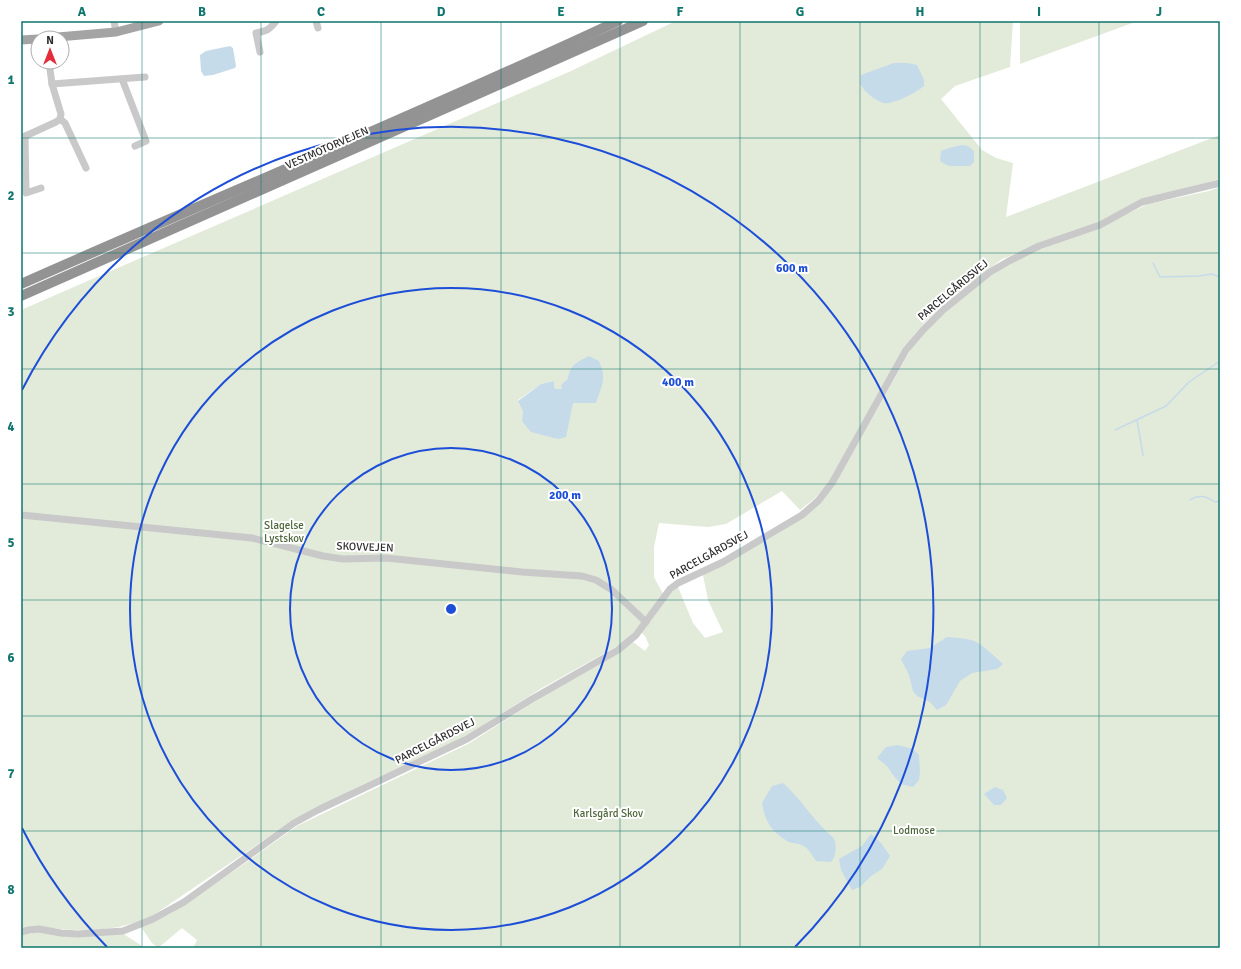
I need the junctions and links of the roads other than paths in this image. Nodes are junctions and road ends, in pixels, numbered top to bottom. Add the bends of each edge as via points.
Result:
1 (114, 21) edge
2 (158, 21) edge
3 (276, 21) edge
4 (618, 21) edge
5 (643, 21) edge
6 (116, 32) junction
7 (70, 36) edge
8 (260, 52) dead end
9 (50, 70) edge
10 (145, 77) dead end
11 (122, 79) junction
12 (52, 84) junction
13 (60, 119) junction
14 (23, 137) edge
15 (135, 146) dead end
16 (86, 168) dead end
17 (1220, 183) edge
18 (41, 188) dead end
19 (21, 284) edge
20 (21, 296) edge
21 (21, 515) edge
22 (646, 622) junction
23 (21, 932) edge

1 - 6 street
2 - 6 main road
3 - 8 street via 270,29 256,33
4 - 19 highway, VESTMOTORVEJEN
5 - 20 highway, VESTMOTORVEJEN
6 - 7 main road
9 - 12 street
10 - 11 street
11 - 12 street
11 - 15 street via 146,141
12 - 13 street via 61,114
13 - 14 street
13 - 16 street via 65,124
14 - 18 street via 26,194
17 - 22 street, PARCELGÅRDSVEJ via 1142,202 1100,225 1039,246 990,272 943,310 906,350 832,483 818,501 802,515 730,558 678,583 670,589
21 - 22 street, SKOVVEJEN via 252,538 343,559 386,558 582,576 596,580 612,590
22 - 23 street, PARCELGÅRDSVEJ via 636,636 618,650 467,739 294,823 184,902 153,919 123,931 78,934 40,929

